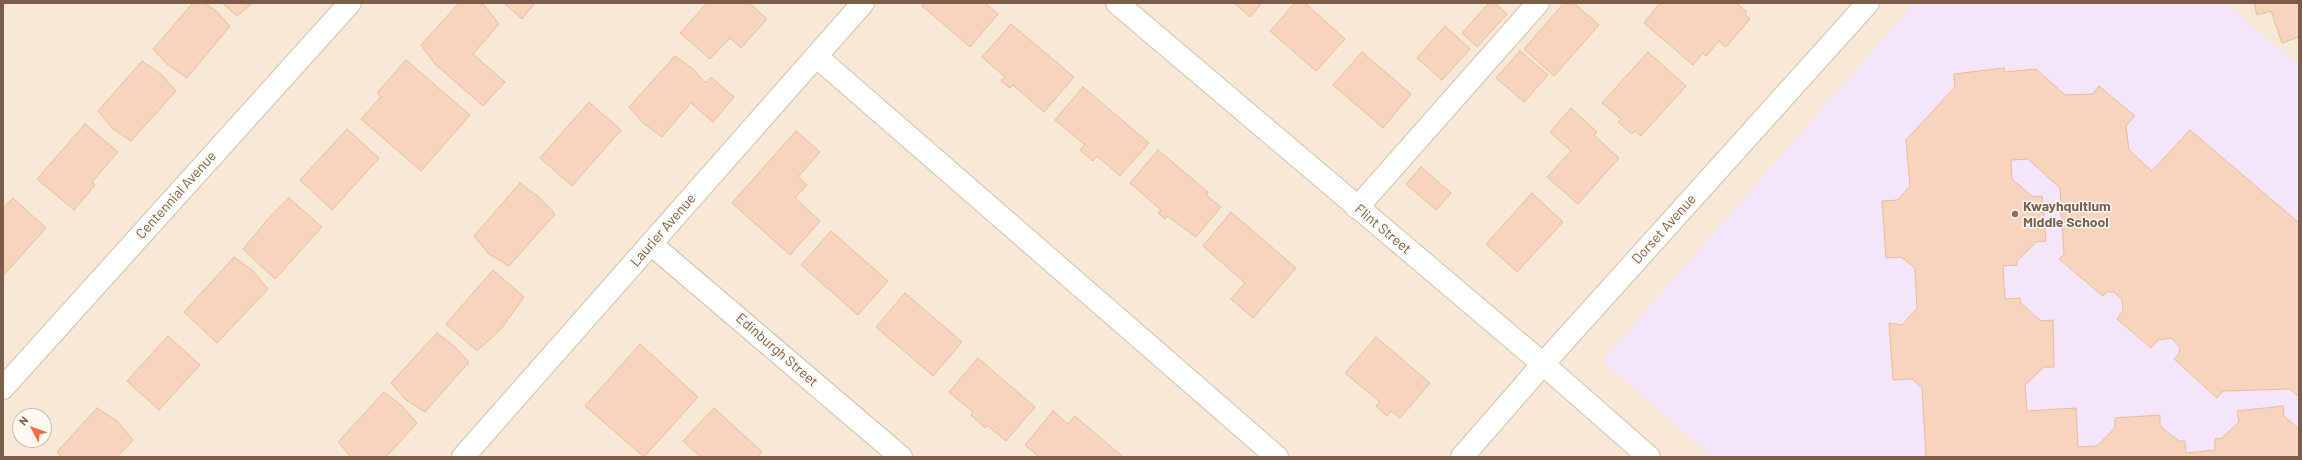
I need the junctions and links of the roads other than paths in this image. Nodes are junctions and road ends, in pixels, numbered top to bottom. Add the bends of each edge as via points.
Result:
1 (350, 3) edge
2 (863, 3) edge
3 (1117, 3) edge
4 (1538, 3) edge
5 (1868, 3) edge
6 (816, 56) junction
7 (1358, 208) junction
8 (651, 244) junction
9 (1543, 364) junction
10 (3, 388) edge
11 (463, 457) edge
12 (901, 457) edge
13 (1277, 457) edge
14 (1462, 457) edge
15 (1649, 457) edge

1 - 10 street, Centennial Avenue
2 - 6 street, Laurier Avenue
3 - 7 street, Flint Street
4 - 7 street
5 - 9 street, Dorset Avenue
6 - 8 street, Laurier Avenue
6 - 13 street
7 - 9 street, Flint Street
8 - 11 street, Laurier Avenue
8 - 12 street, Edinburgh Street
9 - 14 street, Dorset Avenue
9 - 15 street, Flint Street

